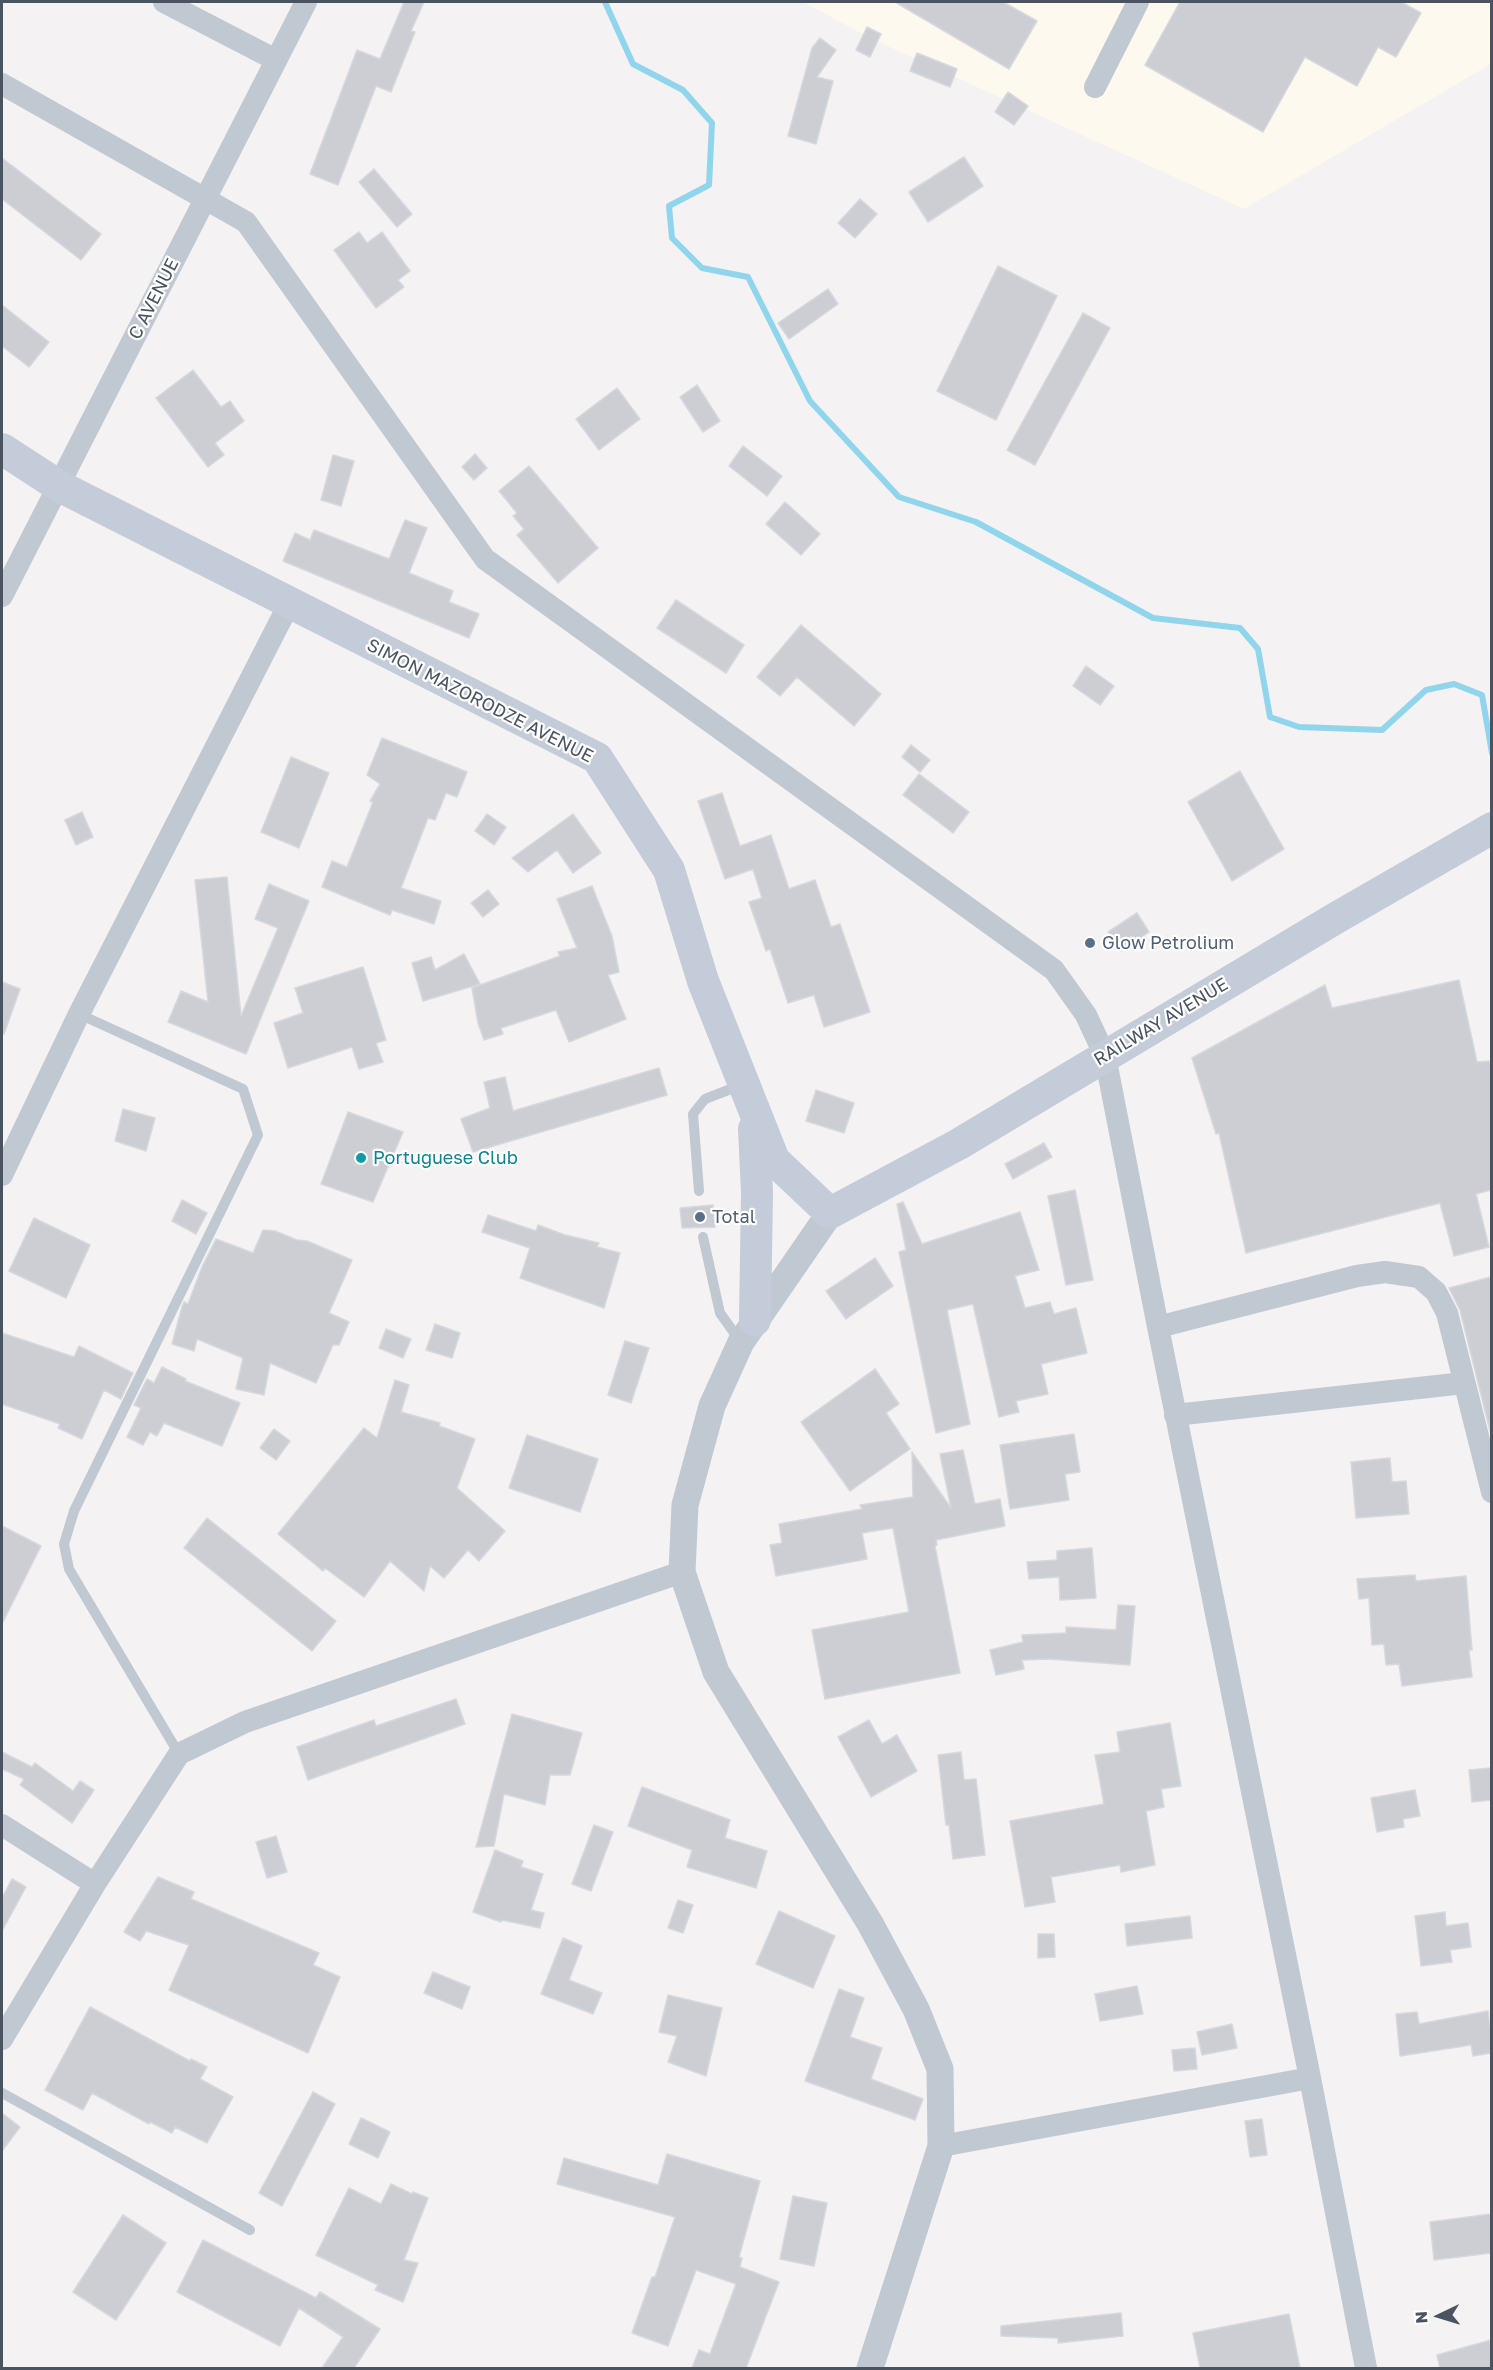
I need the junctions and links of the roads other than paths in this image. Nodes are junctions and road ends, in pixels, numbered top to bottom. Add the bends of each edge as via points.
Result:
1 (164, 2) edge
2 (306, 2) edge
3 (1138, 2) edge
4 (276, 60) junction
5 (2, 84) edge
6 (1095, 87) dead end
7 (205, 200) junction
8 (2, 449) edge
9 (59, 486) junction
10 (2, 596) edge
11 (289, 604) junction
12 (1491, 828) edge
13 (79, 1014) junction
14 (1105, 1056) junction
15 (748, 1097) junction
16 (2, 1175) edge
17 (699, 1191) dead end
18 (830, 1213) junction
19 (703, 1237) dead end
20 (1158, 1327) junction
21 (748, 1331) junction
22 (1464, 1383) junction
23 (1175, 1415) junction
24 (1491, 1492) edge
25 (682, 1572) junction
26 (179, 1754) junction
27 (2, 1825) edge
28 (95, 1884) junction
29 (2, 2039) edge
30 (1310, 2078) junction
31 (2, 2093) edge
32 (941, 2146) junction
33 (250, 2230) dead end
34 (870, 2368) edge
35 (1366, 2368) edge

1 - 4 street
2 - 4 street, C AVENUE
3 - 6 street
4 - 7 street, C AVENUE
5 - 7 street
7 - 9 street, C AVENUE
7 - 14 street via 246,222 485,559 1054,970 1086,1016
8 - 9 main road, SIMON MAZORODZE AVENUE
9 - 10 street, C AVENUE
9 - 11 main road, SIMON MAZORODZE AVENUE
11 - 13 street
11 - 15 main road, SIMON MAZORODZE AVENUE via 597,758 669,870 703,981
12 - 14 main road, RAILWAY AVENUE
13 - 16 street
13 - 26 lane via 243,1089 258,1135 74,1511 64,1544 69,1569
14 - 18 main road, RAILWAY AVENUE via 958,1144
14 - 20 street
15 - 17 lane via 705,1099 693,1114
15 - 18 main road, SIMON MAZORODZE AVENUE via 774,1160
15 - 21 main road via 757,1192
18 - 21 street
19 - 21 lane via 720,1313
20 - 22 street via 1357,1276 1385,1272 1419,1277 1436,1292 1447,1313
20 - 23 street
21 - 25 street via 712,1406 685,1505
22 - 23 street
22 - 24 street
23 - 30 street
25 - 26 street via 245,1722
25 - 32 street via 716,1672 871,1925 916,2009 940,2069
26 - 28 street
27 - 28 street
28 - 29 street
30 - 32 street
30 - 35 street
31 - 33 lane
32 - 34 street

